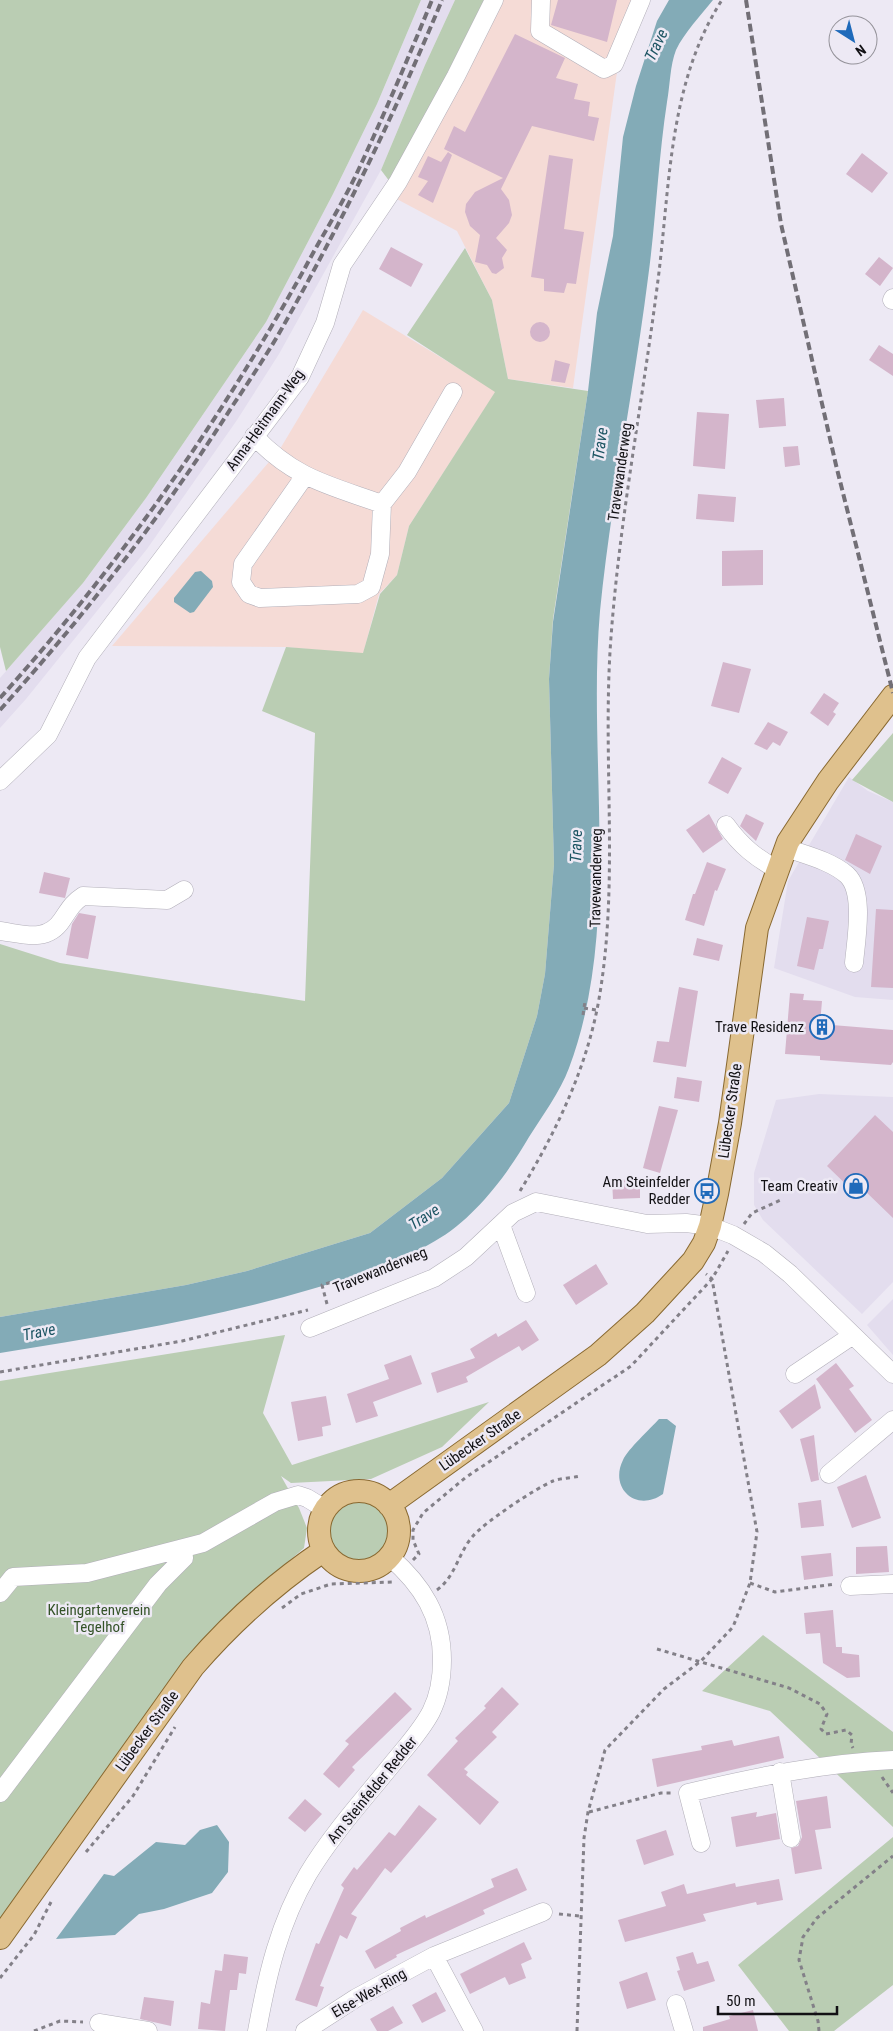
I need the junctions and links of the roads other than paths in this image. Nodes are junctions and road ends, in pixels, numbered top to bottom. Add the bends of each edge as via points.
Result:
1 (494, 0) edge
2 (541, 0) edge
3 (640, 0) edge
4 (453, 392) dead end
5 (254, 436) junction
6 (304, 477) junction
7 (382, 504) junction
8 (893, 696) edge
9 (0, 781) edge
10 (726, 825) dead end
11 (786, 848) junction
12 (778, 870) junction
13 (184, 890) dead end
14 (0, 931) edge
15 (854, 963) dead end
16 (502, 1226) junction
17 (710, 1226) junction
18 (526, 1292) dead end
19 (310, 1328) dead end
20 (854, 1335) junction
21 (795, 1374) dead end
22 (893, 1374) edge
23 (893, 1420) edge
24 (829, 1474) dead end
25 (389, 1504) junction
26 (325, 1509) junction
27 (184, 1549) junction
28 (323, 1551) junction
29 (396, 1563) junction
30 (893, 1584) edge
31 (850, 1586) road end
32 (0, 1593) edge
33 (893, 1760) edge
34 (780, 1772) junction
35 (0, 1793) edge
36 (791, 1838) dead end
37 (701, 1843) dead end
38 (542, 1912) dead end
39 (0, 1938) edge
40 (434, 1956) junction
41 (676, 2004) dead end
42 (99, 2023) road end
43 (148, 2031) edge
44 (257, 2031) edge
45 (305, 2031) edge
46 (474, 2031) edge
47 (684, 2031) edge

1 - 5 street, Anna-Heitmann-Weg via 398,182 342,265 325,323 300,377
2 - 3 street via 540,31 604,70 614,64
4 - 7 street via 407,472
5 - 6 street via 274,457
5 - 9 street, Anna-Heitmann-Weg via 87,658 48,735
6 - 7 street
6 - 7 street via 243,564 241,582 249,594 260,598 358,594 370,587 380,554
8 - 11 main road, Lübecker Straße via 828,781
10 - 12 street via 739,844 756,859
11 - 12 main road, Lübecker Straße
11 - 15 street via 830,865 848,876 855,890 858,911
12 - 17 main road, Lübecker Straße via 757,928 730,1123
13 - 14 street via 167,900 82,896 71,904 51,933 37,936
16 - 17 street via 513,1213 536,1202 647,1224
16 - 18 street
16 - 19 street via 466,1257 434,1278
17 - 20 street via 736,1236 764,1253
17 - 25 main road, Lübecker Straße via 693,1261 645,1313 598,1355
20 - 21 street
20 - 22 street
23 - 24 street
25 - 26 main road via 377,1495 358,1491 342,1494
25 - 29 main road via 399,1530
26 - 27 street via 298,1495 275,1502 203,1544
26 - 28 main road via 318,1528
27 - 32 street via 87,1573 13,1577
27 - 35 street via 184,1558 158,1584
28 - 29 main road via 339,1566 355,1571
28 - 39 main road, Lübecker Straße via 264,1595 226,1630 193,1668
29 - 44 street, Am Steinfelder Redder via 426,1598 436,1619 441,1647 441,1677 434,1704 417,1734 340,1829 302,1886 274,1952
30 - 31 street
33 - 34 street
34 - 36 street
34 - 37 street via 688,1793
38 - 40 street, Else-Wex-Ring
40 - 45 street, Else-Wex-Ring via 356,1998
40 - 46 street
41 - 47 street
42 - 43 street

